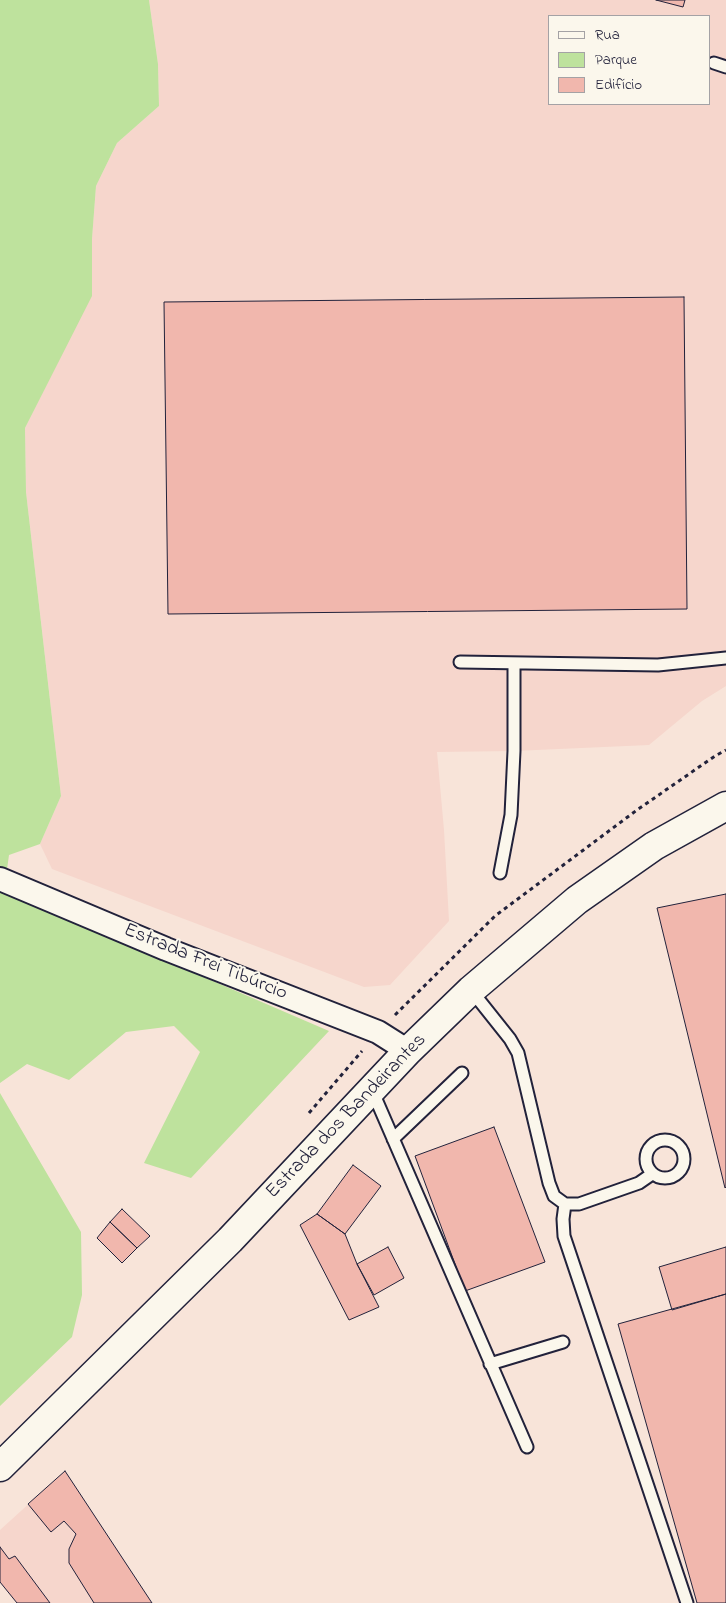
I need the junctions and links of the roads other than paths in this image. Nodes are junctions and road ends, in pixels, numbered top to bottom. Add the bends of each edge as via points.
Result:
1 (714, 63) dead end
2 (726, 67) edge
3 (726, 658) edge
4 (460, 662) dead end
5 (514, 663) junction
6 (726, 806) edge
7 (500, 873) dead end
8 (0, 879) edge
9 (471, 990) junction
10 (408, 1051) junction
11 (462, 1073) dead end
12 (372, 1090) junction
13 (393, 1139) junction
14 (652, 1174) dead end
15 (565, 1204) junction
16 (563, 1342) dead end
17 (490, 1364) junction
18 (527, 1447) dead end
19 (0, 1467) edge
20 (687, 1603) edge

1 - 2 lane
3 - 5 lane via 658,665
4 - 5 lane
5 - 7 lane via 511,815
6 - 9 main road, Estrada dos Bandeirantes via 654,846 577,900
8 - 10 street, Estrada Frei Tibúrcio via 166,949 378,1032
9 - 10 main road, Estrada dos Bandeirantes
9 - 15 lane via 518,1053 549,1183 554,1196
10 - 12 main road, Estrada dos Bandeirantes
11 - 13 lane
12 - 13 lane
12 - 19 main road, Estrada dos Bandeirantes via 223,1246
13 - 17 lane
14 - 15 lane via 638,1183 579,1204
15 - 20 lane via 564,1236
16 - 17 lane
17 - 18 lane

